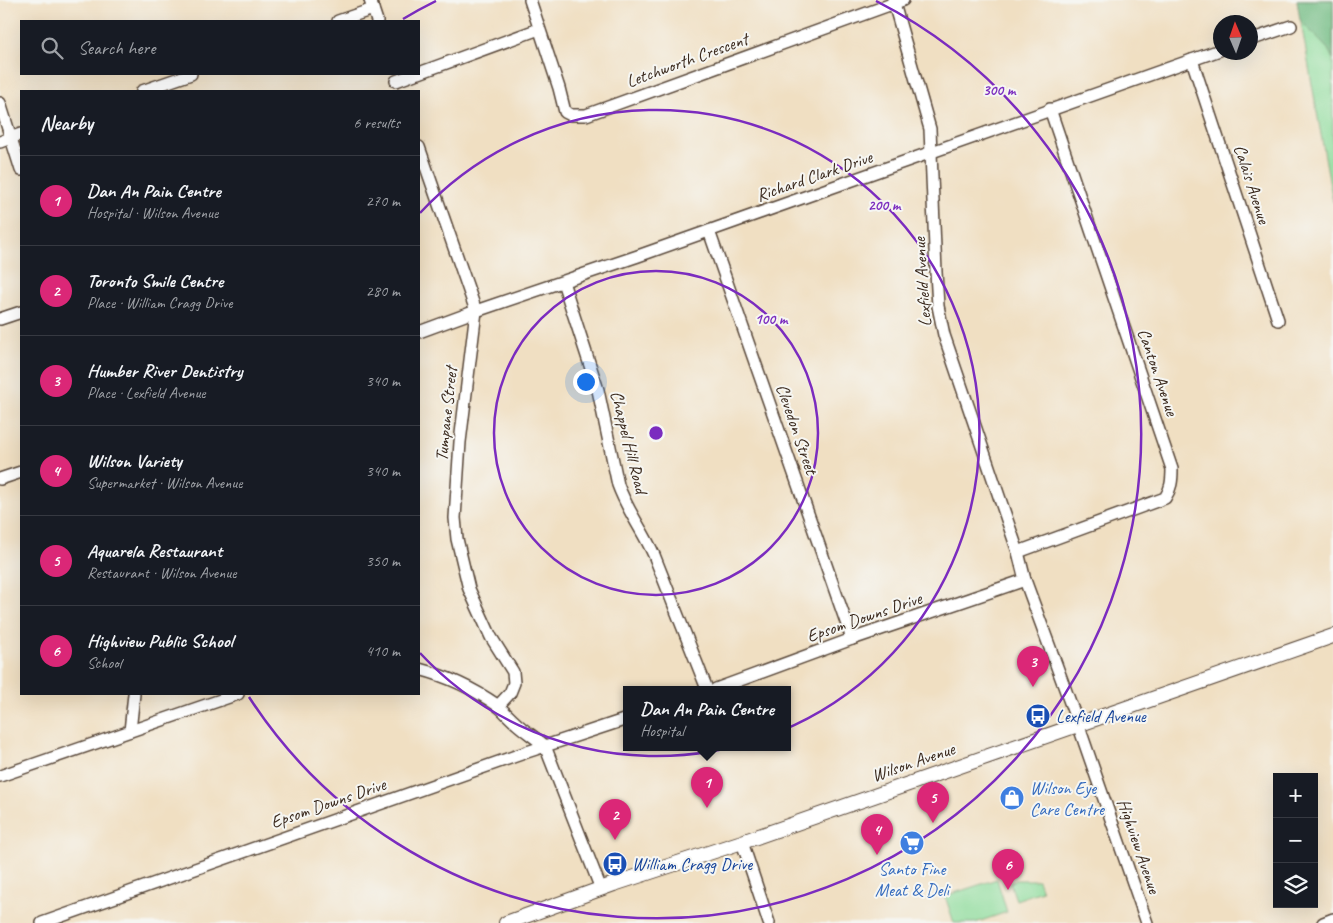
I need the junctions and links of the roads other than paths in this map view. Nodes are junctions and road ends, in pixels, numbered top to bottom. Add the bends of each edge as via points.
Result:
1 (530, 0) edge
2 (897, 1) edge
3 (371, 5) edge
4 (340, 20) edge
5 (377, 20) edge
6 (1291, 26) dead end
7 (539, 28) junction
8 (1258, 37) edge
9 (1213, 52) edge
10 (1192, 60) junction
11 (420, 72) edge
12 (188, 75) edge
13 (412, 75) edge
14 (396, 82) edge
15 (145, 90) edge
16 (0, 103) edge
17 (1050, 109) junction
18 (10, 138) edge
19 (420, 150) edge
20 (932, 153) junction
21 (20, 167) edge
22 (709, 231) junction
23 (563, 282) junction
24 (476, 311) junction
25 (20, 312) edge
26 (0, 319) edge
27 (1278, 320) dead end
28 (420, 332) edge
29 (20, 472) edge
30 (0, 479) edge
31 (1018, 552) junction
32 (1025, 580) junction
33 (1333, 636) edge
34 (852, 639) junction
35 (420, 669) edge
36 (706, 686) edge
37 (724, 686) edge
38 (134, 695) edge
39 (235, 695) edge
40 (498, 706) junction
41 (623, 720) edge
42 (1078, 724) junction
43 (130, 731) junction
44 (544, 746) junction
45 (0, 776) edge
46 (742, 842) junction
47 (601, 889) junction
48 (1333, 919) edge
49 (42, 923) edge
50 (506, 923) edge
51 (769, 923) edge
52 (1147, 923) edge
53 (1323, 923) edge

1 - 7 street
2 - 7 street, Letchworth Crescent via 586,115 565,112
2 - 20 street, Lexfield Avenue via 930,129
3 - 4 street
3 - 5 street
6 - 8 street
7 - 11 street
9 - 10 street, Richard Clark Drive
10 - 17 street, Richard Clark Drive
10 - 27 street, Calais Avenue
12 - 15 street
13 - 14 street
16 - 18 street
17 - 20 street, Richard Clark Drive
17 - 31 street, Canton Avenue via 1172,469 1172,482 1164,498 1153,503
18 - 21 street
19 - 24 street, Tumpane Street
20 - 22 street, Richard Clark Drive
20 - 31 street, Lexfield Avenue via 936,281 944,335
22 - 23 street, Richard Clark Drive
22 - 34 street, Clevedon Street
23 - 24 street, Richard Clark Drive
23 - 36 street, Chappel Hill Road via 598,390 620,492 654,555
24 - 28 street, Richard Clark Drive
24 - 40 street, Tumpane Street via 461,433 455,518 469,589 491,637 513,672 514,684
25 - 26 street
29 - 30 street
31 - 32 street, Lexfield Avenue
32 - 34 street, Epsom Downs Drive
32 - 42 street, Lexfield Avenue
33 - 42 main road, Wilson Avenue
34 - 37 street, Epsom Downs Drive
35 - 40 street via 455,681
38 - 43 street
39 - 43 street
40 - 44 street
41 - 44 street, Epsom Downs Drive
42 - 46 main road, Wilson Avenue
42 - 52 street, Highview Avenue
43 - 45 street
44 - 47 street
44 - 49 street, Epsom Downs Drive
46 - 47 main road, Wilson Avenue
46 - 51 street
47 - 50 main road, Wilson Avenue
48 - 53 street

